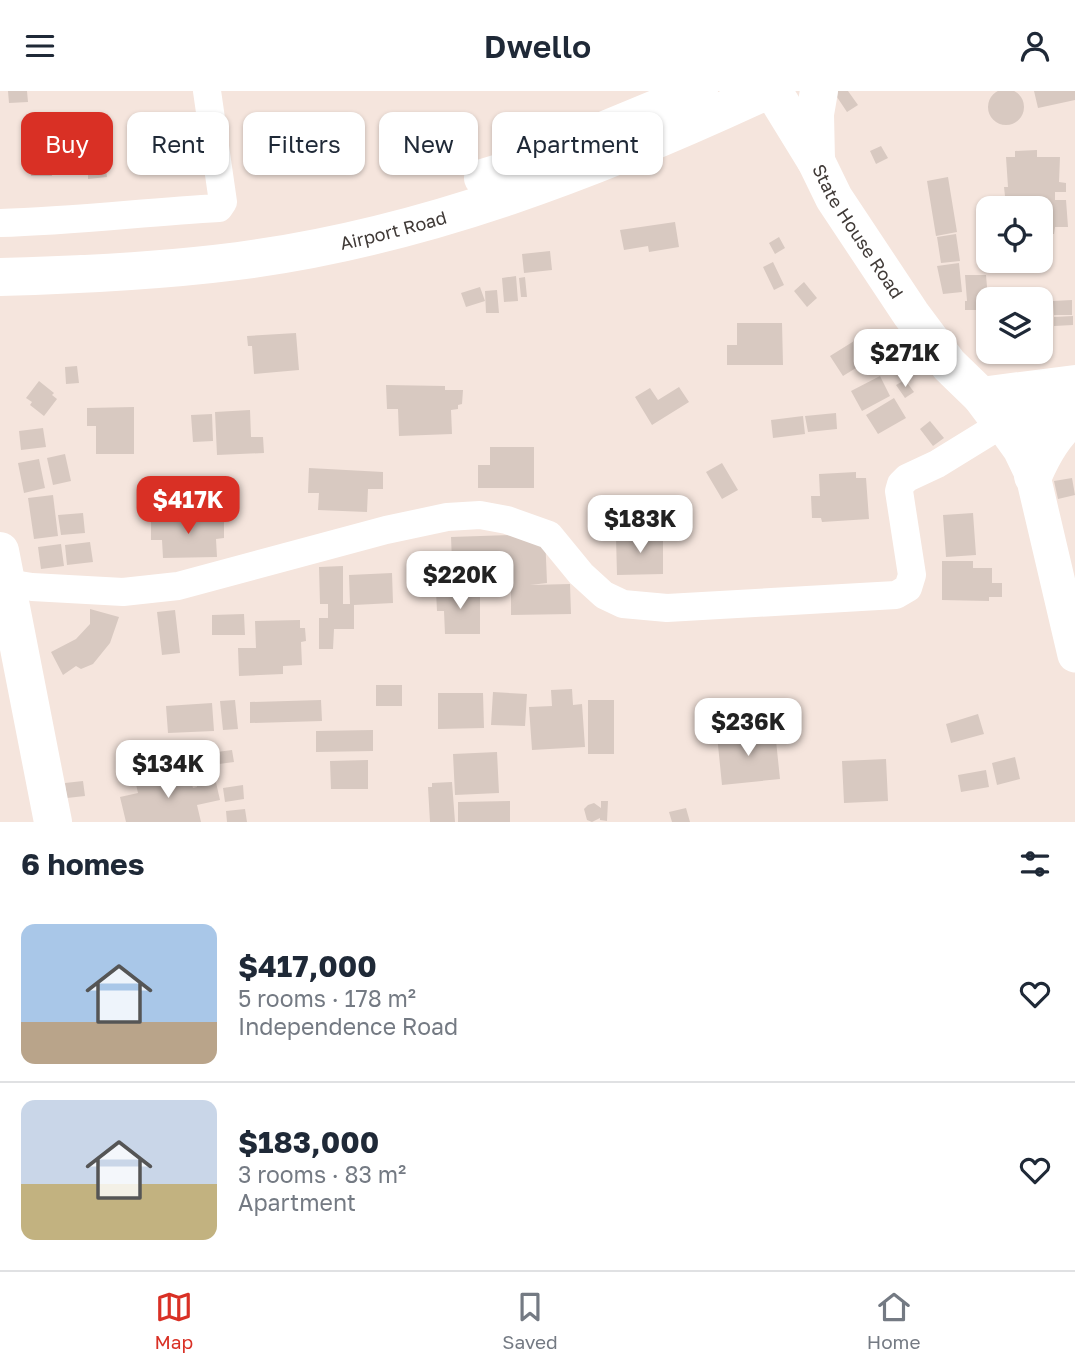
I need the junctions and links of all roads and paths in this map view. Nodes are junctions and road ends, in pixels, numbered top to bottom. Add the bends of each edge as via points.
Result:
1 (207, 91) edge
2 (699, 91) edge
3 (766, 91) edge
4 (773, 91) edge
5 (819, 91) edge
6 (816, 161) junction
7 (0, 223) edge
8 (0, 254) edge
9 (0, 277) edge
10 (1075, 384) edge
11 (991, 410) junction
12 (1075, 413) edge
13 (1033, 477) junction
14 (3, 567) edge
15 (1075, 655) edge
16 (53, 822) edge

1 - 7 street via 223,202 219,208
2 - 8 main road, Airport Road via 506,171 375,209 203,242
3 - 9 main road, Airport Road via 543,186 413,225 240,261 125,273
4 - 6 main road, State House Road
5 - 6 main road
6 - 11 main road, State House Road via 834,198 911,314
10 - 11 main road
11 - 12 main road
11 - 13 street via 1020,449
11 - 14 street via 937,464 901,484 912,575 908,588 896,595 667,608 623,604 604,595 549,535 480,515 386,530 178,586 123,592 32,587
12 - 13 main road via 1045,447
13 - 15 street
14 - 16 main road

